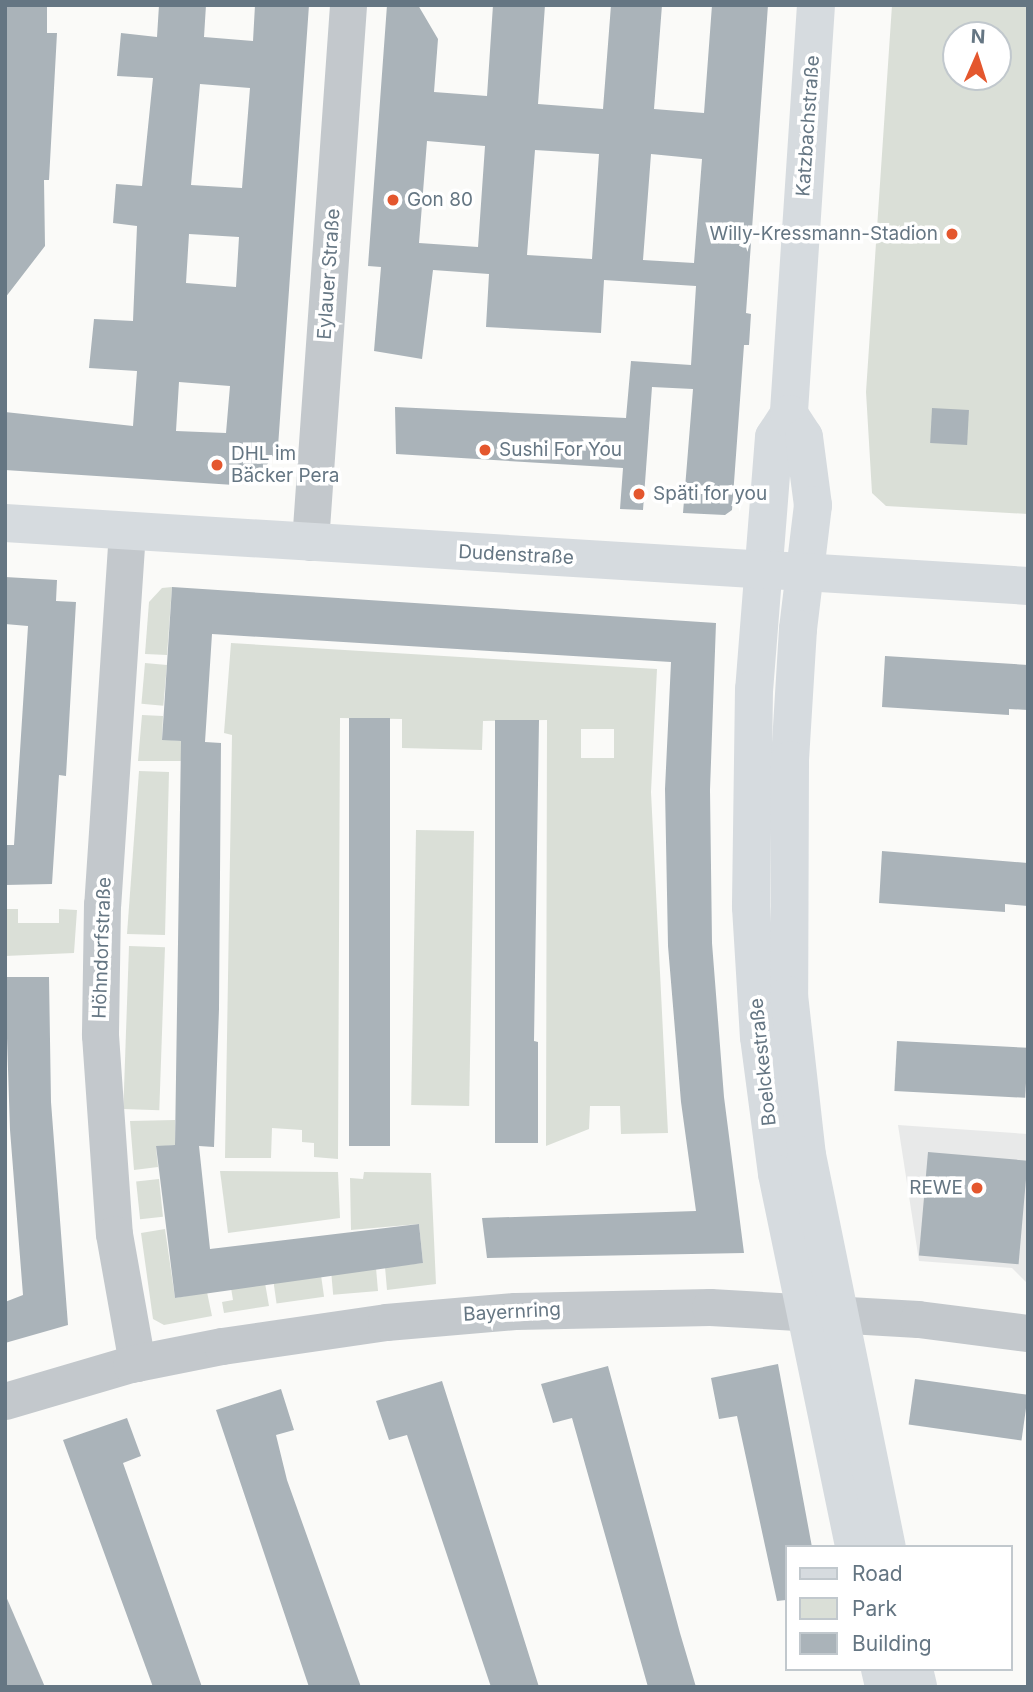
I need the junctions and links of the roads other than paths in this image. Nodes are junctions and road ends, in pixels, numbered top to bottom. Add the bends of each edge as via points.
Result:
1 (348, 5) edge
2 (816, 5) edge
3 (789, 414) junction
4 (5, 523) edge
5 (127, 531) junction
6 (310, 542) junction
7 (764, 570) junction
8 (803, 572) junction
9 (1028, 586) edge
10 (750, 830) junction
11 (788, 830) junction
12 (821, 1314) junction
13 (1028, 1332) edge
14 (137, 1363) junction
15 (5, 1401) edge
16 (853, 1545) edge
17 (886, 1545) edge

1 - 6 street, Eylauer Straße
2 - 3 main road, Katzbachstraße
3 - 7 main road, Katzbachstraße via 774,437
3 - 8 main road via 804,437 813,505
4 - 5 main road, Dudenstraße
5 - 6 main road, Dudenstraße
5 - 14 street, Höhndorfstraße via 102,904 100,1035 114,1234
6 - 7 main road, Dudenstraße
7 - 8 main road, Dudenstraße
7 - 10 main road, Boelckestraße
8 - 9 main road, Dudenstraße
8 - 11 main road, Boelckestraße
10 - 11 main road
10 - 12 main road, Boelckestraße via 759,1037 777,1174
11 - 12 main road, Boelckestraße via 786,946
12 - 13 street, Bayernring
12 - 14 street, Bayernring via 616,1307 460,1315 272,1337
12 - 16 main road, Boelckestraße
12 - 17 main road, Boelckestraße
14 - 15 street, Bayernring

